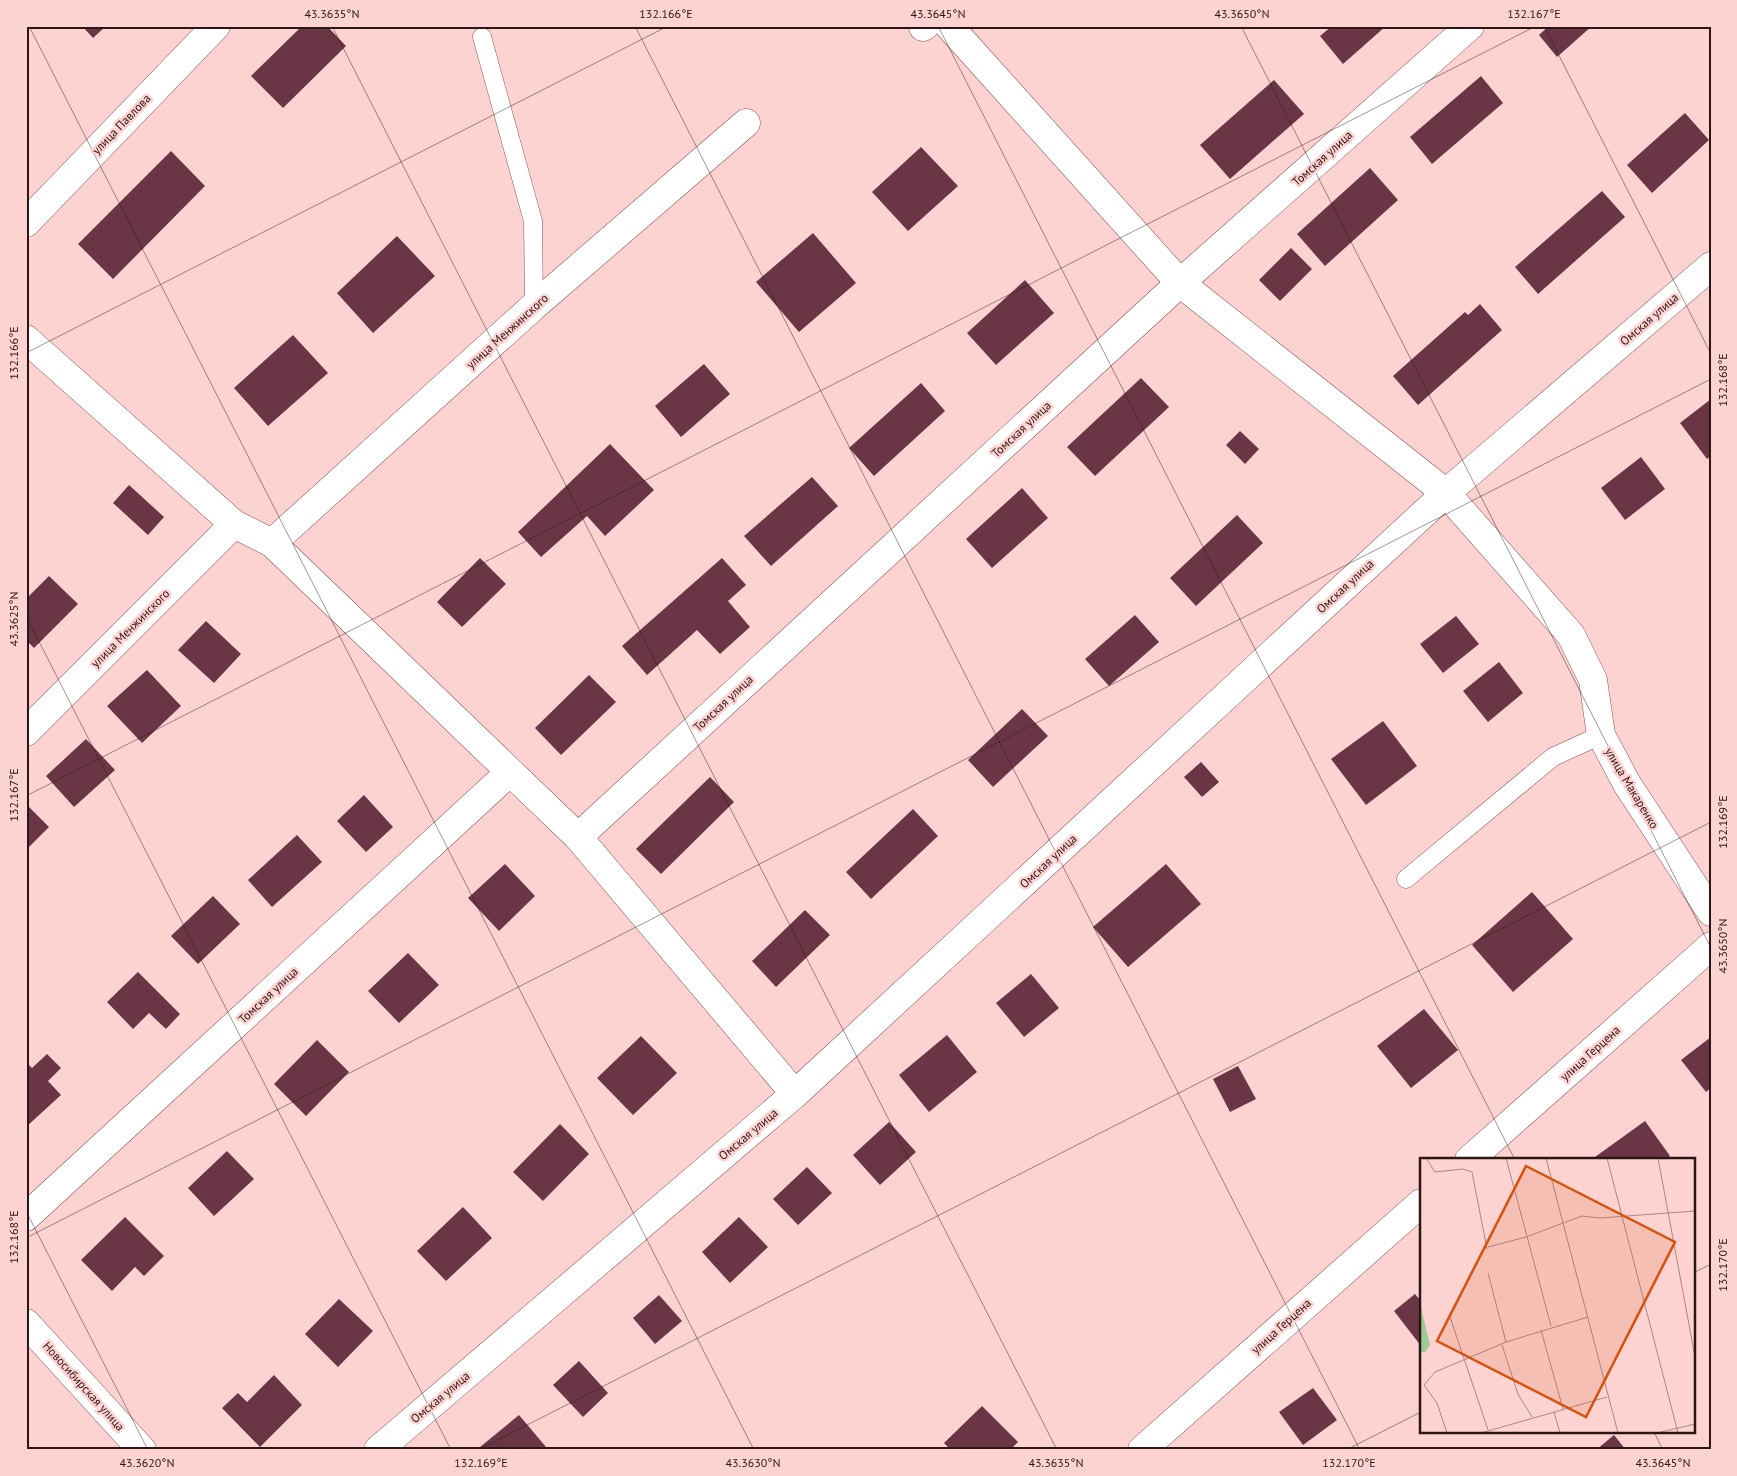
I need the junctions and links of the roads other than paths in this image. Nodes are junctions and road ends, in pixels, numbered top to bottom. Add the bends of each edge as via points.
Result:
1 (216, 26) edge
2 (949, 26) edge
3 (1470, 26) edge
4 (482, 37) dead end
5 (746, 124) dead end
6 (26, 222) edge
7 (1711, 266) edge
8 (1180, 283) junction
9 (534, 306) junction
10 (26, 339) edge
11 (1446, 493) junction
12 (234, 524) junction
13 (272, 543) junction
14 (26, 732) edge
15 (1601, 735) junction
16 (510, 772) junction
17 (578, 837) junction
18 (1406, 879) dead end
19 (1711, 912) edge
20 (1711, 946) edge
21 (795, 1094) junction
22 (1471, 1158) edge
23 (1420, 1204) edge
24 (26, 1217) edge
25 (26, 1323) edge
26 (142, 1450) edge
27 (378, 1450) edge
28 (1142, 1450) edge

1 - 6 street, улица Павлова
2 - 8 street, улица Макаренко
3 - 8 street, Томская улица
4 - 9 lane via 533,221
5 - 9 street, улица Менжинского
7 - 11 street, Омская улица
8 - 11 street, улица Макаренко
8 - 17 street, Томская улица
9 - 13 street, улица Менжинского
10 - 12 street
11 - 15 street, улица Макаренко via 1571,635 1593,680
11 - 21 street, Омская улица
12 - 13 street
12 - 14 street, улица Менжинского
13 - 16 street
15 - 18 lane via 1553,757
15 - 19 street, улица Макаренко via 1627,784
16 - 17 street
16 - 24 street, Томская улица
17 - 21 street
20 - 22 street, улица Герцена
21 - 27 street, Омская улица
23 - 28 street, улица Герцена
25 - 26 street, Новосибирская улица

